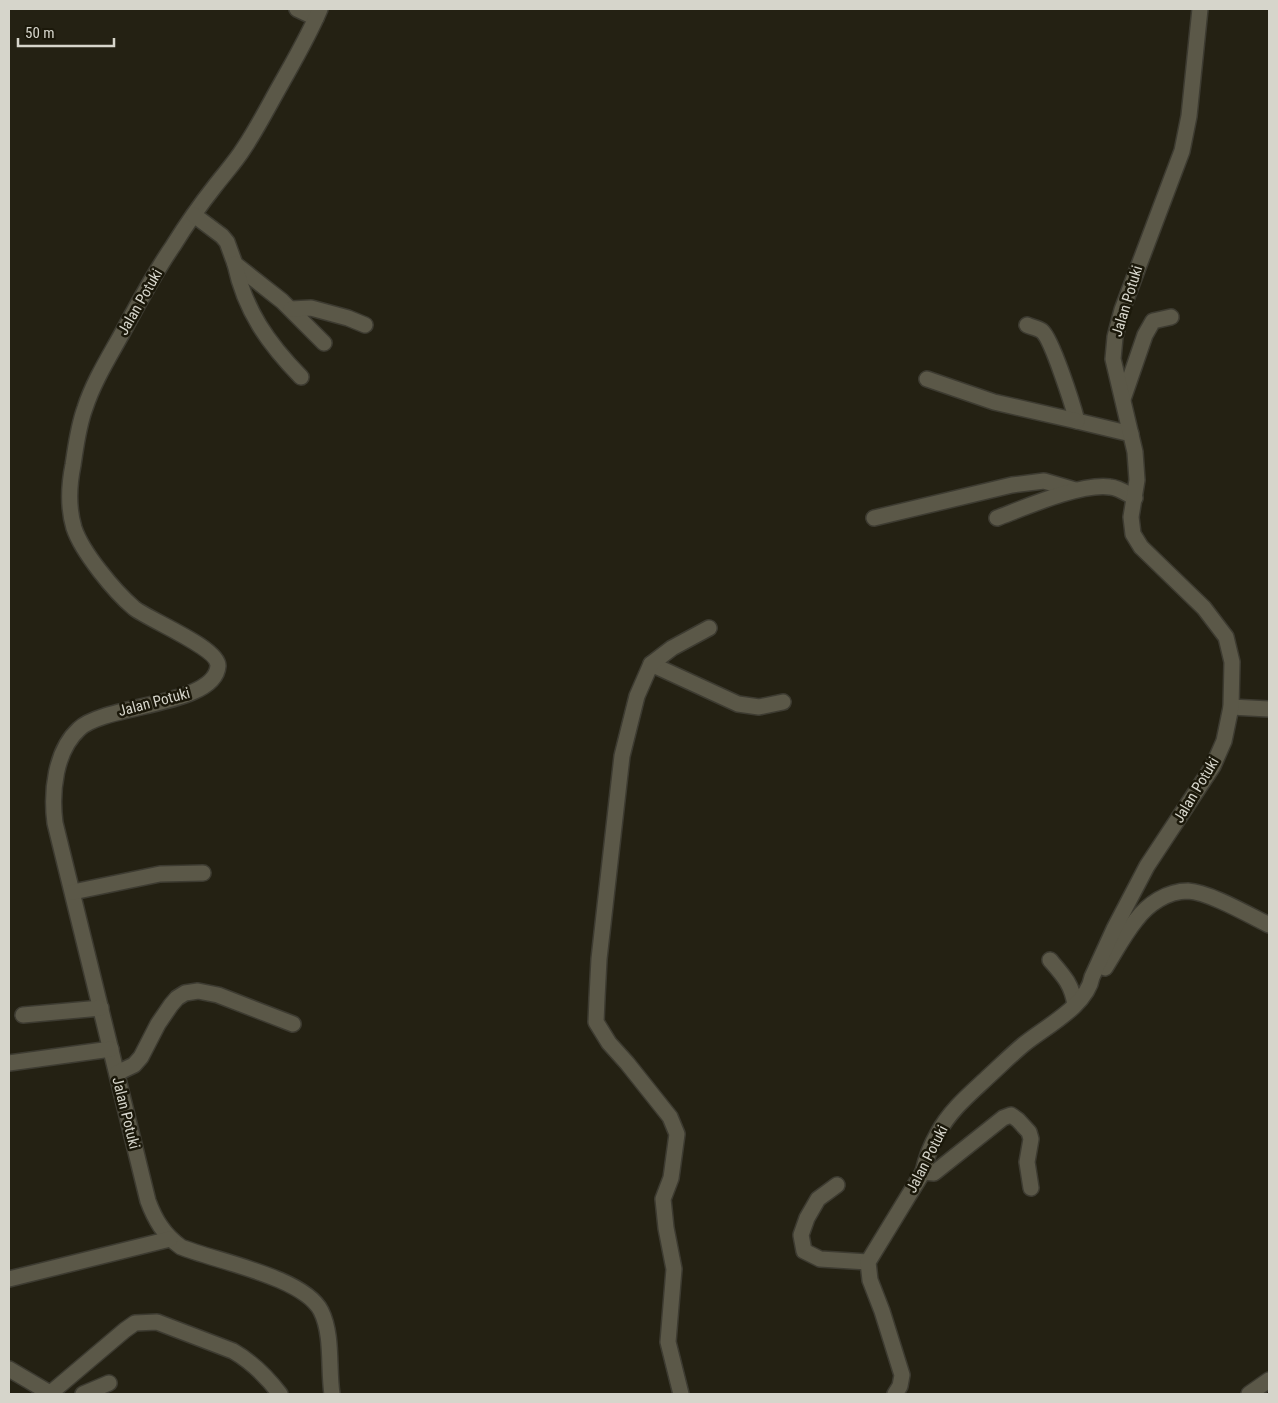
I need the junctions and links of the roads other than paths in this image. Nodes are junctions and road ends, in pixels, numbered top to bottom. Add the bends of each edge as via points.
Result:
1 (297, 9) edge
2 (1200, 9) edge
3 (318, 13) edge
4 (194, 215) junction
5 (235, 264) junction
6 (291, 309) junction
7 (1171, 317) dead end
8 (365, 325) dead end
9 (1027, 326) dead end
10 (324, 343) dead end
11 (301, 377) dead end
12 (927, 379) dead end
13 (1123, 399) junction
14 (1077, 421) junction
15 (1131, 434) junction
16 (1075, 490) junction
17 (1135, 498) junction
18 (874, 518) dead end
19 (997, 518) dead end
20 (709, 628) dead end
21 (651, 664) junction
22 (783, 702) dead end
23 (1231, 707) junction
24 (1269, 709) edge
25 (203, 873) dead end
26 (73, 892) junction
27 (1269, 925) edge
28 (1050, 960) dead end
29 (1091, 984) junction
30 (1075, 1004) junction
31 (101, 1008) junction
32 (23, 1015) dead end
33 (293, 1024) dead end
34 (110, 1050) junction
35 (9, 1063) edge
36 (117, 1073) junction
37 (923, 1172) junction
38 (837, 1186) dead end
39 (1031, 1188) dead end
40 (170, 1239) junction
41 (868, 1262) junction
42 (9, 1279) edge
43 (9, 1369) edge
44 (1269, 1380) edge
45 (109, 1384) dead end
46 (56, 1392) edge
47 (83, 1394) edge
48 (280, 1394) edge
49 (332, 1394) edge
50 (681, 1394) edge
51 (895, 1394) edge
52 (1249, 1394) edge

1 - 3 street
2 - 13 street, Jalan Potuki via 1189,116 1182,151 1115,336 1113,359
3 - 4 street, Jalan Potuki via 245,148
4 - 5 street via 222,236
4 - 26 street, Jalan Potuki via 144,292 89,396 77,437 70,494 75,530 90,556 126,602 149,619 213,654 218,666 203,688 94,719 79,728 67,745 57,770 54,812
5 - 6 street
5 - 11 street via 243,295 254,317 280,355
6 - 8 street via 310,308
6 - 10 street
7 - 13 street via 1153,321
9 - 14 street via 1042,331 1049,343
12 - 14 street via 994,402
13 - 15 street, Jalan Potuki
14 - 15 street
15 - 17 street, Jalan Potuki via 1137,480
16 - 17 street via 1109,486
16 - 18 street via 1044,481 1012,485
16 - 19 street
17 - 23 street, Jalan Potuki via 1131,518 1134,534 1141,546 1204,608 1226,637 1232,662
20 - 21 street via 672,648
21 - 22 street via 738,704 759,707
21 - 50 street via 637,696 622,756 599,959 596,1022 609,1043 670,1117 677,1134 663,1199 674,1269 668,1342
23 - 24 street
23 - 29 street, Jalan Potuki via 1224,741 1213,766 1147,866 1114,928
25 - 26 street via 160,874
26 - 31 street, Jalan Potuki
27 - 29 street via 1212,898 1188,891 1171,894 1150,904 1136,919 1104,970
28 - 30 street via 1068,981
29 - 30 street, Jalan Potuki
30 - 37 street, Jalan Potuki via 960,1103 938,1131
31 - 32 street
31 - 34 street, Jalan Potuki
33 - 36 street via 212,993 185,993 171,1005 141,1057 134,1065
34 - 35 street
34 - 36 street, Jalan Potuki
36 - 40 street, Jalan Potuki via 148,1201
37 - 39 street via 934,1173 1010,1115 1029,1132 1027,1162
37 - 41 street, Jalan Potuki
38 - 41 street via 818,1199 807,1218 801,1234 804,1251 820,1259
40 - 42 street
40 - 49 street, Jalan Potuki via 180,1247 271,1277 310,1298 324,1319
41 - 51 street via 870,1280 902,1375
43 - 46 street via 48,1392
44 - 52 street
45 - 47 street
46 - 48 street via 125,1330 135,1323 150,1322 171,1326 243,1356

